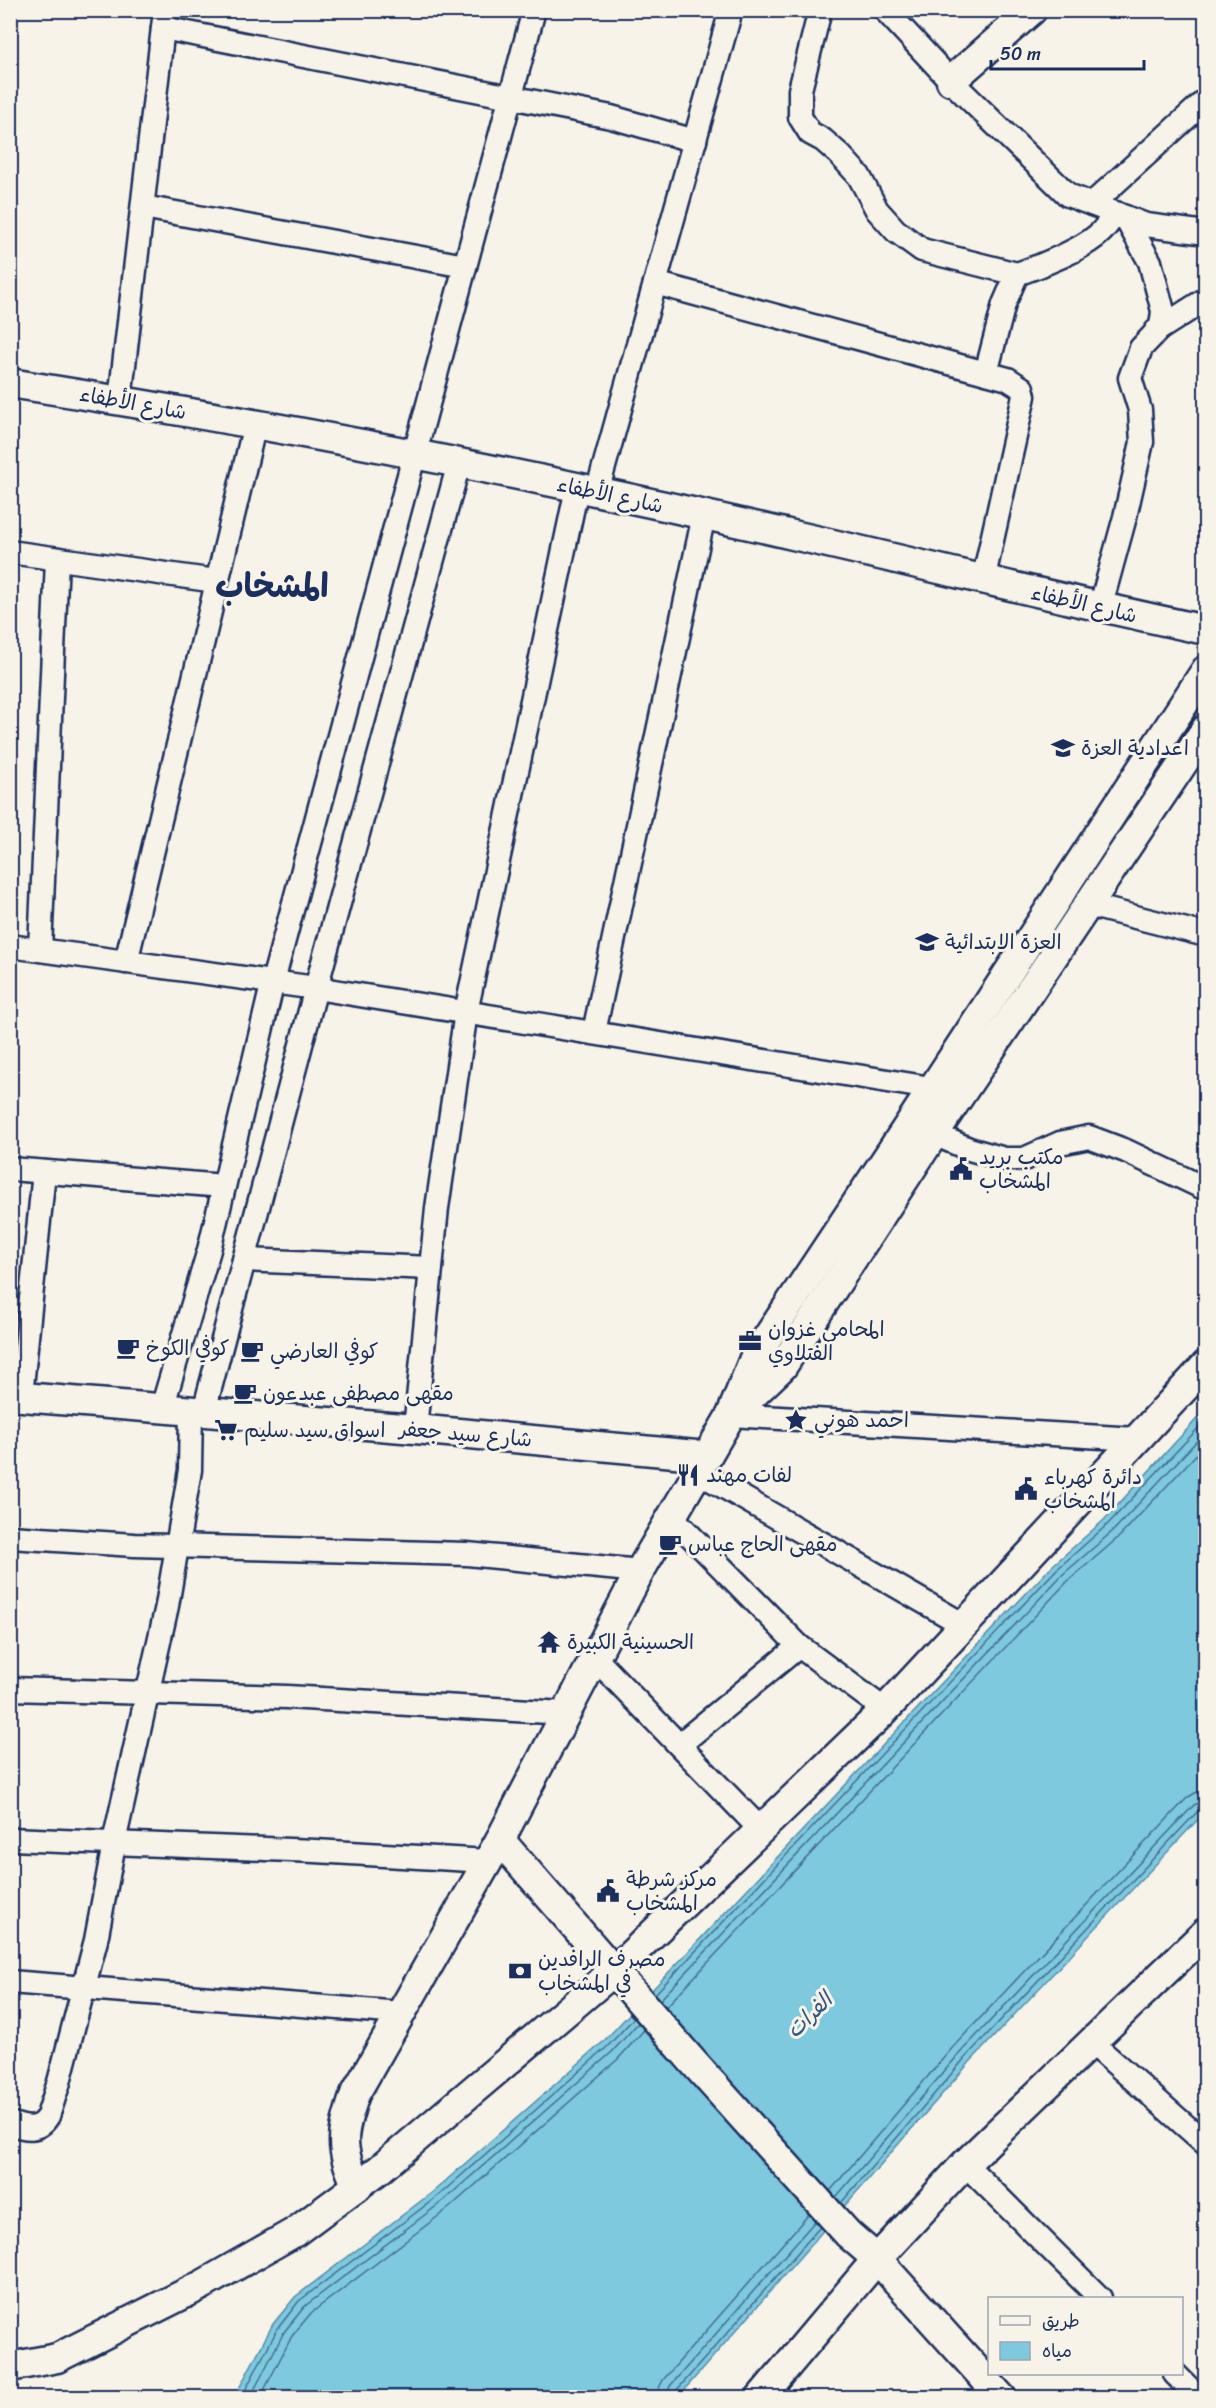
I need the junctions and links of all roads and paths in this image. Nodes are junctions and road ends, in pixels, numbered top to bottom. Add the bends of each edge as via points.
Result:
1 (534, 10) edge
2 (731, 10) edge
3 (820, 10) edge
4 (885, 10) edge
5 (1032, 10) edge
6 (164, 20) edge
7 (951, 81) junction
8 (512, 97) junction
9 (1206, 100) edge
10 (695, 141) junction
11 (1092, 204) junction
12 (142, 207) junction
13 (1120, 215) junction
14 (1206, 233) edge
15 (465, 266) junction
16 (1017, 274) junction
17 (655, 283) junction
18 (1206, 299) edge
19 (1156, 331) junction
20 (986, 374) junction
21 (10, 382) edge
22 (120, 400) junction
23 (255, 424) junction
24 (413, 455) junction
25 (459, 463) junction
26 (587, 490) junction
27 (704, 515) junction
28 (10, 552) edge
29 (57, 559) junction
30 (983, 581) junction
31 (216, 582) junction
32 (1100, 608) junction
33 (1206, 630) edge
34 (1206, 670) edge
35 (1206, 729) edge
36 (1088, 905) junction
37 (1206, 935) edge
38 (10, 946) edge
39 (40, 950) junction
40 (126, 962) junction
41 (273, 981) junction
42 (316, 988) junction
43 (466, 1012) junction
44 (594, 1032) junction
45 (934, 1087) junction
46 (961, 1094) junction
47 (934, 1134) junction
48 (10, 1169) edge
49 (44, 1172) junction
50 (224, 1186) junction
51 (1206, 1189) edge
52 (244, 1260) junction
53 (431, 1268) junction
54 (1206, 1365) edge
55 (16, 1396) edge
56 (162, 1408) junction
57 (198, 1410) junction
58 (731, 1415) junction
59 (415, 1429) junction
60 (1137, 1439) junction
61 (703, 1464) junction
62 (672, 1516) junction
63 (10, 1537) edge
64 (177, 1546) junction
65 (640, 1571) junction
66 (964, 1625) junction
67 (799, 1646) junction
68 (594, 1657) junction
69 (10, 1689) edge
70 (147, 1693) junction
71 (885, 1710) junction
72 (565, 1713) junction
73 (679, 1745) junction
74 (761, 1830) junction
75 (10, 1839) edge
76 (114, 1842) junction
77 (494, 1851) junction
78 (1206, 1932) edge
79 (623, 1981) junction
80 (10, 1982) edge
81 (84, 1989) junction
82 (401, 2013) junction
83 (1091, 2042) junction
84 (10, 2123) edge
85 (1206, 2144) edge
86 (965, 2164) junction
87 (357, 2187) junction
88 (877, 2259) junction
89 (1099, 2297) edge
90 (10, 2367) edge
91 (1177, 2375) edge
92 (1199, 2394) edge
93 (760, 2397) edge
94 (1002, 2397) edge

1 - 8 street
2 - 10 street
3 - 16 street via 800,90 800,117 810,133 840,155 859,176 877,210 922,250
4 - 7 street
5 - 7 street
6 - 8 street
6 - 12 street
7 - 11 street via 1068,195
8 - 10 street via 611,117
8 - 15 street
9 - 11 street
10 - 17 street
11 - 13 street
12 - 15 street
12 - 22 street
13 - 14 street via 1146,225
13 - 16 street via 1083,244
13 - 19 street via 1150,262 1158,286 1163,311 1161,327
15 - 24 street
16 - 20 street via 1004,304
17 - 20 street
17 - 26 street
18 - 19 street
19 - 32 street via 1141,348 1130,378 1140,410 1142,442
20 - 30 street via 1017,384 1024,396
21 - 22 street, شارع الأطفاء
22 - 23 street, شارع الأطفاء
23 - 24 street, شارع الأطفاء
23 - 31 street
24 - 25 street, شارع الأطفاء
24 - 41 street
25 - 26 street, شارع الأطفاء
25 - 42 street
26 - 27 street, شارع الأطفاء
26 - 43 street
27 - 30 street, شارع الأطفاء
27 - 44 street
28 - 29 street
29 - 31 street
29 - 39 street
30 - 32 street, شارع الأطفاء
31 - 40 street
32 - 33 street, شارع الأطفاء
34 - 45 street
35 - 36 street
36 - 37 street
36 - 46 street
38 - 39 street
39 - 40 street
40 - 41 street
41 - 42 street
41 - 50 street
42 - 43 street
42 - 52 street
43 - 44 street
43 - 53 street
44 - 45 street
45 - 46 street
45 - 58 street via 755,1356
46 - 47 street
47 - 51 street via 1005,1159 1024,1159 1060,1143 1089,1137
47 - 58 street via 782,1367
48 - 49 street
49 - 50 street
49 - 55 street
50 - 56 street
52 - 53 street
52 - 57 street
53 - 59 street
54 - 60 street
55 - 56 street, شارع سيد جعفر
56 - 57 street, شارع سيد جعفر
57 - 59 street, شارع سيد جعفر
57 - 64 street
58 - 60 street
58 - 61 street
59 - 61 street, شارع سيد جعفر
60 - 66 street
61 - 62 street
61 - 66 street
62 - 65 street
62 - 67 street
63 - 64 street
64 - 65 street via 467,1554
64 - 70 street
65 - 68 street
66 - 71 street
67 - 71 street
67 - 73 street
68 - 72 street
68 - 73 street
69 - 70 street
70 - 72 street
70 - 76 street
71 - 74 street
72 - 77 street
73 - 74 street
74 - 79 street
75 - 76 street
76 - 77 street
76 - 81 street
77 - 79 street
77 - 82 street
78 - 83 street
79 - 87 street
79 - 88 street via 848,2234
80 - 81 street
81 - 82 street
81 - 84 street via 48,2116 35,2128
82 - 87 street via 355,2094 344,2126 342,2149
83 - 85 street
83 - 86 street
86 - 88 street
86 - 89 street
87 - 90 street via 295,2232 202,2285 57,2358
88 - 93 street
88 - 94 street
91 - 92 street

